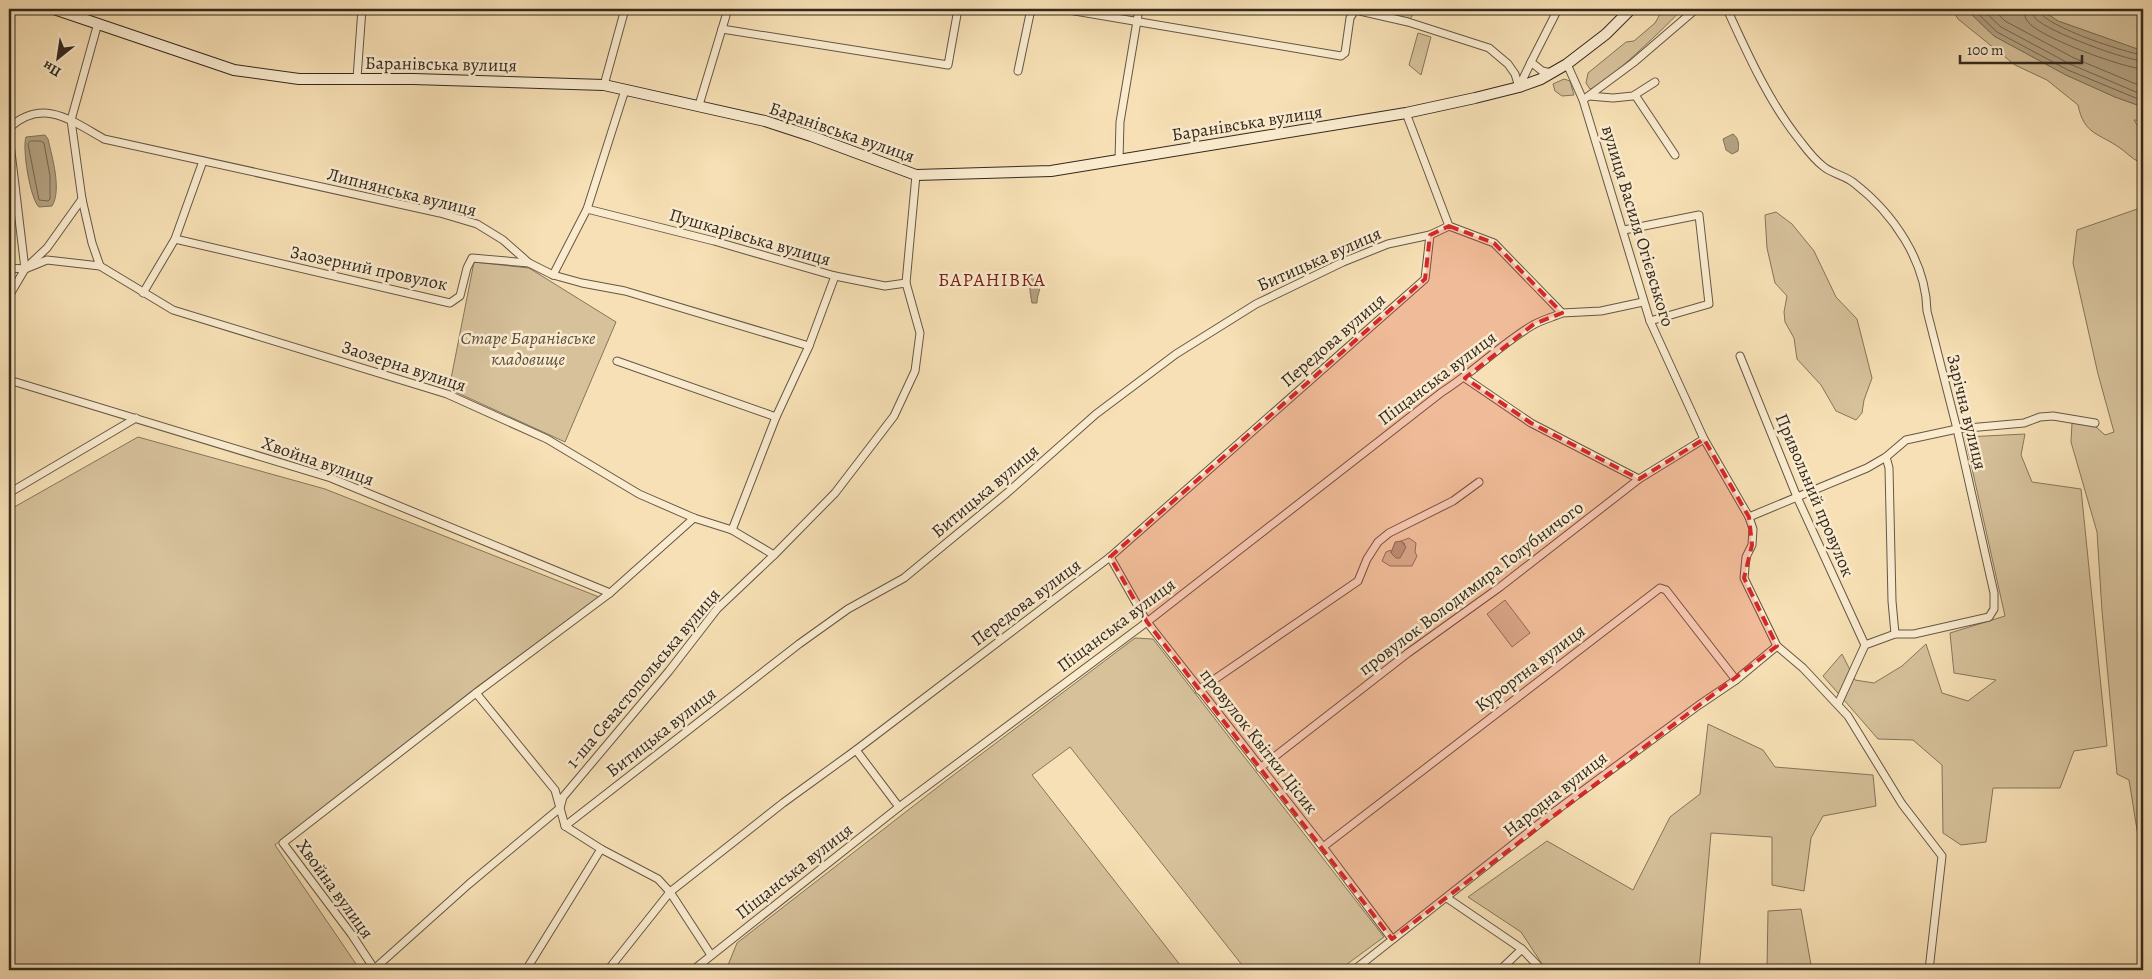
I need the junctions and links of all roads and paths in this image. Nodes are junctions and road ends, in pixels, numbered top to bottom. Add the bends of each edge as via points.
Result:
1 (54, 9) edge
2 (362, 9) edge
3 (625, 9) edge
4 (728, 9) edge
5 (958, 9) edge
6 (1031, 9) edge
7 (1063, 9) edge
8 (1139, 9) edge
9 (1353, 9) edge
10 (1558, 9) edge
11 (1631, 9) edge
12 (1696, 9) edge
13 (1727, 9) edge
14 (1136, 22) junction
15 (98, 23) junction
16 (722, 29) junction
17 (1531, 62) junction
18 (1567, 64) junction
19 (1018, 71) dead end
20 (1552, 73) junction
21 (357, 78) junction
22 (1655, 82) dead end
23 (604, 85) junction
24 (1520, 87) junction
25 (625, 90) junction
26 (1635, 95) junction
27 (1586, 98) junction
28 (698, 105) junction
29 (1406, 113) junction
30 (70, 120) junction
31 (9, 128) edge
32 (9, 135) edge
33 (1676, 155) dead end
34 (1119, 160) junction
35 (203, 161) junction
36 (916, 175) junction
37 (82, 199) junction
38 (587, 209) junction
39 (1449, 226) junction
40 (1624, 230) junction
41 (1430, 236) junction
42 (175, 240) junction
43 (529, 263) junction
44 (100, 266) junction
45 (9, 268) edge
46 (25, 269) junction
47 (553, 275) junction
48 (835, 276) junction
49 (906, 283) junction
50 (143, 293) junction
51 (9, 296) edge
52 (1643, 302) junction
53 (1562, 313) junction
54 (1650, 321) junction
55 (809, 346) junction
56 (1740, 356) dead end
57 (617, 361) dead end
58 (1464, 378) junction
59 (9, 380) edge
60 (776, 417) junction
61 (136, 418) junction
62 (2095, 423) dead end
63 (1957, 429) junction
64 (1704, 439) junction
65 (1886, 457) junction
66 (1639, 479) junction
67 (1479, 482) dead end
68 (9, 493) edge
69 (1797, 497) junction
70 (1749, 516) junction
71 (694, 518) junction
72 (732, 530) junction
73 (774, 555) junction
74 (1110, 557) junction
75 (610, 593) junction
76 (1147, 622) junction
77 (1895, 634) junction
78 (1865, 645) junction
79 (1777, 646) junction
80 (1736, 680) junction
81 (1199, 690) junction
82 (476, 693) junction
83 (1838, 704) junction
84 (856, 750) junction
85 (1260, 768) junction
86 (899, 807) junction
87 (560, 808) junction
88 (565, 826) junction
89 (1323, 847) junction
90 (601, 849) junction
91 (670, 892) junction
92 (1447, 898) junction
93 (1392, 939) junction
94 (1522, 949) junction
95 (711, 956) junction
96 (369, 970) edge
97 (374, 970) edge
98 (526, 970) edge
99 (608, 970) edge
100 (694, 970) edge
101 (1354, 970) edge
102 (1500, 970) edge
103 (1542, 970) edge
104 (1929, 970) edge

1 - 15 main road, Баранівська вулиця
2 - 21 street
3 - 23 street
4 - 16 street
5 - 16 street via 948,65
6 - 19 street
7 - 14 street
8 - 14 street
9 - 14 street via 1345,53 1341,56
9 - 24 street via 1408,22 1489,48 1508,64
10 - 17 street
11 - 18 main road, Баранівська вулиця via 1606,34
12 - 27 street
13 - 63 street, Зарічна вулиця via 1785,121 1796,136 1824,167 1852,181 1876,201 1899,230 1917,264
14 - 34 street via 1120,122
15 - 21 main road, Баранівська вулиця via 234,70 299,79
15 - 30 street
16 - 28 street
17 - 20 street via 1542,71
17 - 24 street
18 - 20 main road, Баранівська вулиця
18 - 27 street, вулиця Василя Огієвського
20 - 24 main road, Баранівська вулиця
21 - 23 main road, Баранівська вулиця
22 - 26 street
23 - 25 main road, Баранівська вулиця
24 - 29 main road, Баранівська вулиця
25 - 28 main road, Баранівська вулиця
25 - 38 street
26 - 27 street
26 - 33 street
27 - 40 street, вулиця Василя Огієвського
28 - 36 main road, Баранівська вулиця via 811,136
29 - 34 main road, Баранівська вулиця
29 - 39 street
30 - 31 street, Липнянська вулиця via 50,112 29,114
30 - 35 street, Липнянська вулиця via 104,139
30 - 37 street
32 - 46 street
34 - 36 main road, Баранівська вулиця via 1051,171
35 - 42 street
35 - 43 street, Липнянська вулиця via 440,213 476,224 503,240
36 - 49 street, 1-ша Севастопольська вулиця
37 - 44 street
37 - 46 street via 47,248
38 - 47 street
38 - 48 street, Пушкарівська вулиця
39 - 41 street, Битицька вулиця
39 - 53 street via 1494,243
40 - 52 street, вулиця Василя Огієвського
40 - 54 street via 1699,215 1709,304
41 - 74 street, Передова вулиця via 1425,279
41 - 88 street, Битицька вулиця via 1388,244 1343,262 1256,304 1176,354 1096,414 904,578 848,609 798,644
42 - 43 street, Заозерний провулок via 450,303 460,296 472,258
42 - 50 street
43 - 47 street, Липнянська вулиця
44 - 46 street, Заозерна вулиця via 47,260
44 - 50 street, Заозерна вулиця
45 - 46 street, Заозерна вулиця
46 - 51 street
47 - 55 street, Липнянська вулиця via 625,291
48 - 49 street, Пушкарівська вулиця via 885,286
48 - 55 street
49 - 73 street, 1-ша Севастопольська вулиця via 920,333 915,371 894,416 835,493
50 - 71 street, Заозерна вулиця via 173,310 465,401 547,439 639,494
52 - 53 street, Піщанська вулиця via 1601,311
52 - 54 street, вулиця Василя Огієвського
53 - 58 street, Піщанська вулиця via 1534,324
54 - 64 street, вулиця Василя Огієвського
55 - 60 street
56 - 69 street, Привольний провулок
57 - 60 street
58 - 66 street via 1530,423
58 - 76 street, Піщанська вулиця
59 - 61 street, Хвойна вулиця
60 - 72 street
61 - 68 street
61 - 75 street, Хвойна вулиця via 331,478
62 - 63 street via 2053,416 2024,423
63 - 65 street via 1906,440
63 - 77 street, Зарічна вулиця via 1994,593 1994,609 1990,616 1962,624 1914,634
64 - 66 street, провулок Володимира Голубничого
64 - 70 street, вулиця Василя Огієвського
65 - 69 street via 1844,480
65 - 77 street
66 - 85 street, провулок Володимира Голубничого
67 - 81 street via 1453,501 1389,533 1378,542 1367,559 1358,581
69 - 70 street
69 - 78 street, Привольний провулок
70 - 79 street, вулиця Василя Огієвського via 1753,529 1752,545 1746,557 1744,578
71 - 72 street, Заозерна вулиця
71 - 75 street, Хвойна вулиця
72 - 73 street, Заозерна вулиця
73 - 87 street, 1-ша Севастопольська вулиця via 717,609 670,671 563,797
74 - 76 street, провулок Квітки Цісик
74 - 84 street, Передова вулиця
75 - 82 street, Хвойна вулиця
76 - 81 street, провулок Квітки Цісик
76 - 86 street, Піщанська вулиця
77 - 78 street, Зарічна вулиця
78 - 83 street
79 - 80 street, Народна вулиця
79 - 83 street, вулиця Василя Огієвського
80 - 89 street, Курортна вулиця via 1666,590 1660,588
80 - 92 street, Народна вулиця via 1554,812
81 - 85 street, провулок Квітки Цісик
82 - 87 street via 555,790
82 - 97 street, Хвойна вулиця via 283,843 352,935
83 - 104 street, вулиця Василя Огієвського via 1902,804 1942,856
84 - 86 street
84 - 91 street, Передова вулиця
85 - 89 street, провулок Квітки Цісик
86 - 95 street, Піщанська вулиця
87 - 88 street
87 - 97 street, 1-ша Севастопольська вулиця
88 - 90 street
89 - 93 street, провулок Квітки Цісик
90 - 91 street via 658,879
90 - 98 street
91 - 95 street
91 - 99 street, Передова вулиця
92 - 93 street, Народна вулиця
92 - 94 street
93 - 101 street, Народна вулиця
94 - 102 street
94 - 103 street
95 - 100 street, Піщанська вулиця
96 - 97 street

